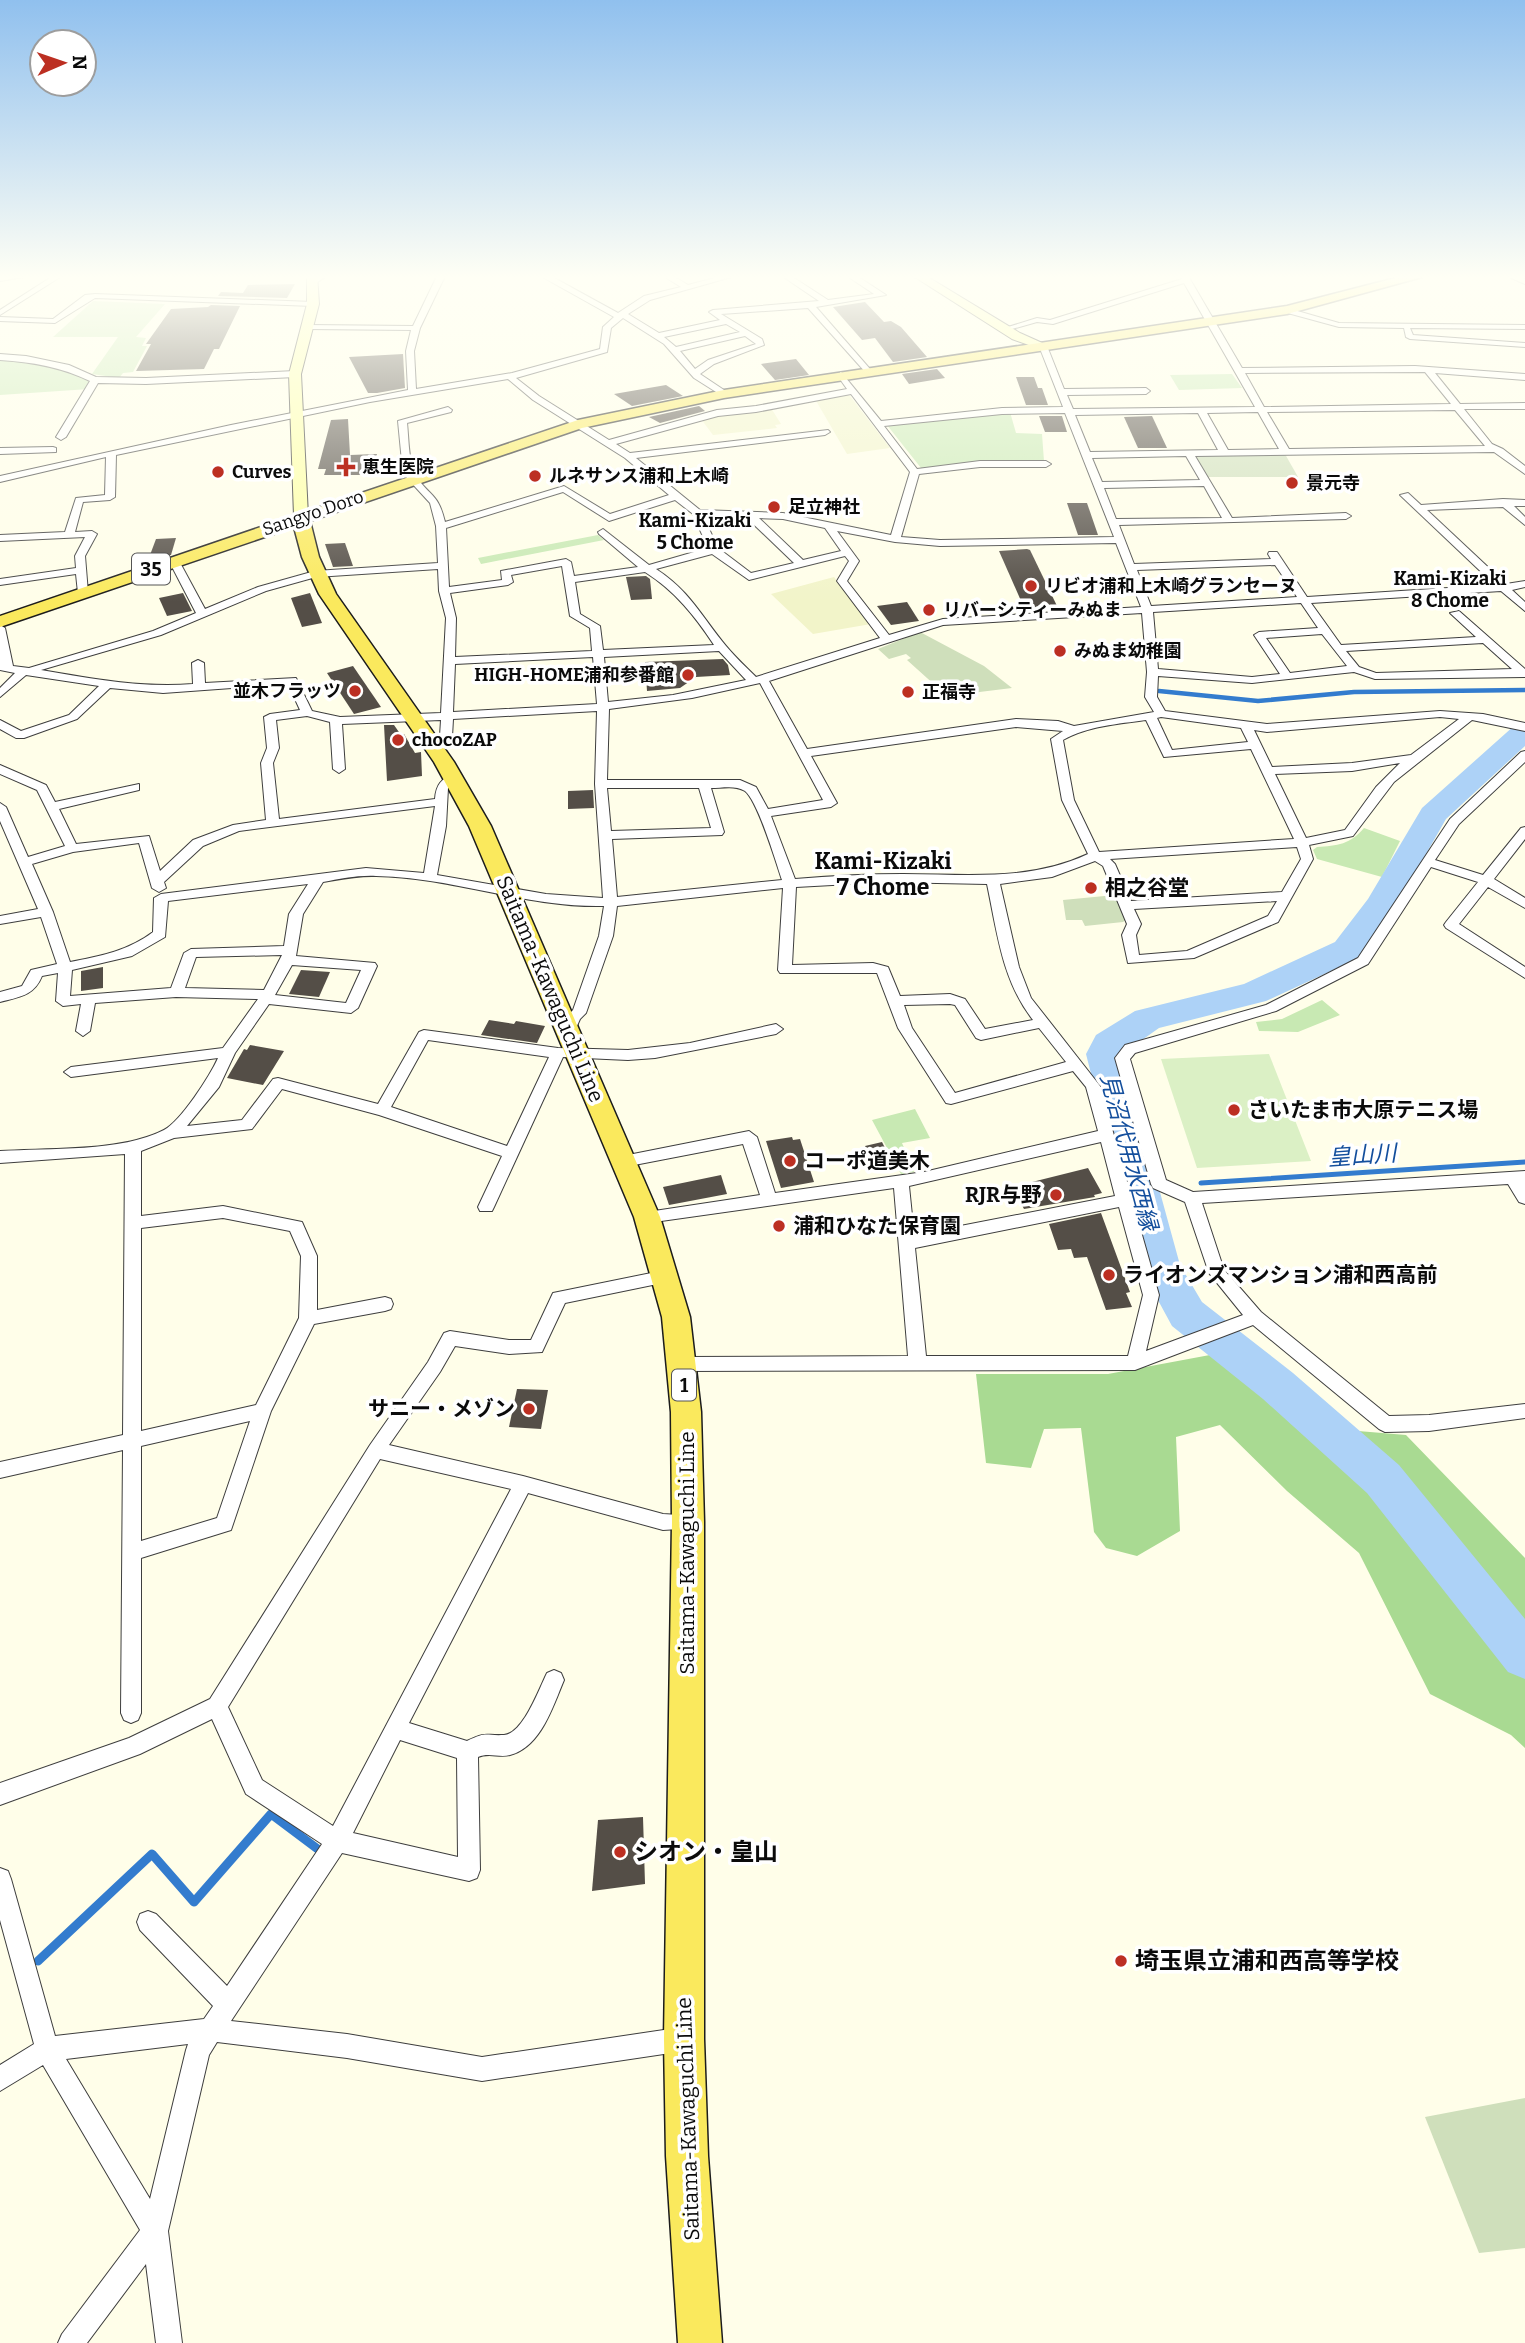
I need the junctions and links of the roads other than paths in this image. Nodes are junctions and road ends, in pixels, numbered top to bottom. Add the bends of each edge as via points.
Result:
1 (93, 383) edge
2 (295, 383) edge
3 (412, 383) edge
4 (466, 383) edge
5 (518, 383) edge
6 (709, 383) edge
7 (790, 383) edge
8 (847, 383) edge
9 (1058, 383) edge
10 (1245, 383) edge
11 (1439, 383) edge
12 (412, 391) junction
13 (852, 391) junction
14 (1061, 392) junction
15 (724, 394) junction
16 (380, 397) junction
17 (387, 405) dead end
18 (1525, 406) edge
19 (1458, 407) junction
20 (449, 410) dead end
21 (1201, 410) junction
22 (1259, 410) junction
23 (1069, 411) junction
24 (1155, 411) junction
25 (296, 414) junction
26 (578, 424) junction
27 (876, 424) junction
28 (825, 432) dead end
29 (61, 437) dead end
30 (606, 444) junction
31 (1494, 449) junction
32 (53, 450) dead end
33 (0, 451) edge
34 (1285, 451) junction
35 (1224, 452) junction
36 (111, 453) junction
37 (1189, 453) junction
38 (1085, 454) junction
39 (628, 457) junction
40 (1046, 464) dead end
41 (1525, 471) edge
42 (915, 472) junction
43 (412, 478) junction
44 (0, 480) edge
45 (1207, 483) junction
46 (1097, 485) junction
47 (1405, 495) dead end
48 (676, 496) junction
49 (1503, 502) junction
50 (1525, 503) edge
51 (1417, 508) junction
52 (697, 513) junction
53 (750, 514) junction
54 (301, 516) junction
55 (1346, 516) dead end
56 (1114, 522) junction
57 (1229, 522) junction
58 (1525, 522) edge
59 (440, 526) junction
60 (828, 526) junction
61 (603, 532) dead end
62 (69, 535) junction
63 (0, 538) edge
64 (895, 539) junction
65 (1119, 540) junction
66 (714, 550) junction
67 (848, 552) junction
68 (174, 561) junction
69 (800, 564) junction
70 (442, 566) junction
71 (1131, 567) junction
72 (650, 568) junction
73 (81, 569) junction
74 (316, 574) junction
75 (569, 580) junction
76 (0, 582) edge
77 (1525, 584) edge
78 (1504, 588) junction
79 (444, 591) junction
80 (83, 593) junction
81 (1305, 600) junction
82 (1525, 608) edge
83 (1147, 609) junction
84 (202, 613) junction
85 (1455, 613) dead end
86 (0, 622) edge
87 (0, 628) edge
88 (1325, 631) junction
89 (885, 638) junction
90 (1485, 640) junction
91 (1339, 648) junction
92 (722, 649) junction
93 (600, 654) junction
94 (449, 661) junction
95 (198, 663) dead end
96 (4, 667) edge
97 (1355, 669) junction
98 (26, 671) junction
99 (1153, 672) junction
100 (1523, 674) edge
101 (1287, 676) junction
102 (759, 680) junction
103 (108, 684) junction
104 (199, 687) junction
105 (0, 694) edge
106 (603, 705) junction
107 (307, 713) junction
108 (447, 714) junction
109 (1525, 715) edge
110 (412, 716) junction
111 (1156, 716) junction
112 (1470, 716) junction
113 (336, 720) junction
114 (0, 724) edge
115 (1245, 726) junction
116 (1518, 726) edge
117 (1073, 730) junction
118 (433, 745) junction
119 (1256, 745) junction
120 (804, 753) junction
121 (1525, 755) edge
122 (1413, 758) junction
123 (0, 769) edge
124 (338, 769) dead end
125 (1269, 771) junction
126 (704, 783) junction
127 (601, 784) junction
128 (135, 787) dead end
129 (448, 790) junction
130 (0, 807) edge
131 (52, 807) junction
132 (764, 813) junction
133 (273, 823) junction
134 (1524, 833) edge
135 (605, 835) junction
136 (1303, 842) junction
137 (72, 848) junction
138 (1095, 856) junction
139 (25, 862) junction
140 (1427, 862) junction
141 (430, 878) junction
142 (318, 879) junction
143 (1486, 880) junction
144 (157, 881) junction
145 (993, 882) junction
146 (790, 883) junction
147 (509, 891) junction
148 (1285, 897) junction
149 (161, 898) junction
150 (611, 902) junction
151 (1525, 904) edge
152 (1126, 905) junction
153 (46, 912) junction
154 (0, 920) edge
155 (289, 955) junction
156 (65, 967) junction
157 (1525, 973) edge
158 (176, 992) junction
159 (0, 997) edge
160 (266, 997) junction
161 (89, 999) junction
162 (897, 1001) junction
163 (0, 1011) edge
164 (1042, 1023) junction
165 (775, 1029) dead end
166 (83, 1031) dead end
167 (567, 1045) junction
168 (228, 1052) junction
169 (1076, 1065) junction
170 (71, 1072) dead end
171 (382, 1110) junction
172 (172, 1133) junction
173 (1106, 1135) junction
174 (132, 1148) junction
175 (512, 1153) junction
176 (0, 1157) edge
177 (624, 1161) junction
178 (1519, 1177) edge
179 (901, 1181) junction
180 (1192, 1198) junction
181 (1525, 1198) edge
182 (1124, 1200) junction
183 (770, 1201) junction
184 (486, 1207) dead end
185 (647, 1217) junction
186 (132, 1223) junction
187 (906, 1243) junction
188 (666, 1276) junction
189 (385, 1304) dead end
190 (308, 1318) junction
191 (1247, 1321) junction
192 (1135, 1363) junction
193 (682, 1364) junction
194 (918, 1365) junction
195 (262, 1410) junction
196 (1525, 1411) edge
197 (132, 1439) junction
198 (376, 1450) junction
199 (0, 1470) edge
200 (523, 1484) junction
201 (688, 1521) junction
202 (132, 1552) junction
203 (554, 1680) dead end
204 (217, 1706) junction
205 (131, 1713) dead end
206 (396, 1729) junction
207 (467, 1751) junction
208 (0, 1794) edge
209 (337, 1841) junction
210 (0, 1879) edge
211 (148, 1922) dead end
212 (228, 2003) junction
213 (211, 2030) junction
214 (684, 2039) junction
215 (47, 2049) junction
216 (0, 2079) edge
217 (155, 2231) junction
218 (71, 2343) edge
219 (169, 2343) edge
220 (700, 2343) edge

1 - 29 street
2 - 25 main road
3 - 12 street
4 - 12 street
5 - 26 street
6 - 15 street
7 - 15 main road, Sangyo Doro / 35
8 - 13 street
9 - 14 street
10 - 22 street
11 - 19 street
12 - 16 street
13 - 27 street
13 - 30 street via 717,413
14 - 23 street
14 - 24 street via 1144,386
15 - 26 main road, Sangyo Doro / 35
16 - 17 street
16 - 25 street
18 - 19 street
19 - 22 street
19 - 31 street
20 - 43 street via 398,417
21 - 22 street
21 - 24 street
21 - 35 street
22 - 34 street
23 - 24 street
23 - 27 street via 1002,411
23 - 38 street
25 - 36 street
25 - 54 main road
26 - 30 street
26 - 43 main road, Sangyo Doro / 35
27 - 42 street
28 - 39 street
30 - 39 street
31 - 34 street
31 - 41 street
32 - 33 street
34 - 35 street
35 - 37 street
36 - 44 street
36 - 62 street via 110,497 79,500
37 - 38 street
37 - 45 street
38 - 46 street
39 - 48 street
40 - 42 street via 980,464
42 - 64 street
43 - 54 main road, Sangyo Doro / 35
43 - 59 street via 435,502
45 - 46 street
45 - 57 street
46 - 56 street
47 - 51 street
48 - 52 street
48 - 59 street via 609,518 564,489
49 - 50 street
49 - 51 street
49 - 58 street
51 - 78 street
52 - 53 street
52 - 66 street
53 - 60 street
53 - 69 street
54 - 68 main road, Sangyo Doro / 35
54 - 74 main road, Saitama-Kawaguchi Line / 1 via 305,546
55 - 57 street
56 - 57 street
56 - 65 street
59 - 70 street
60 - 64 street
60 - 67 street
61 - 72 street via 631,558
62 - 63 street
62 - 73 street via 92,534 80,556
64 - 65 street via 940,543
65 - 71 street
66 - 69 street via 749,577
66 - 72 street
67 - 69 street
67 - 89 street via 854,561 842,580
68 - 80 main road, Sangyo Doro / 35
68 - 84 street
70 - 74 street
70 - 79 street
71 - 81 street via 1276,558
71 - 83 street
72 - 75 street
72 - 92 street via 695,609
73 - 76 street
73 - 80 street
74 - 84 street
74 - 110 main road, Saitama-Kawaguchi Line / 1
75 - 79 street via 566,562 505,573 508,582
75 - 93 street via 575,616 595,626
77 - 78 street
78 - 81 street
78 - 82 street
79 - 94 street via 451,618
80 - 86 main road, Sangyo Doro / 35
81 - 83 street
81 - 88 street
83 - 89 street via 943,622
83 - 99 street
84 - 98 street via 157,633
85 - 90 street
87 - 96 street
88 - 91 street
88 - 101 street via 1259,635
89 - 102 street
90 - 91 street
90 - 100 street
91 - 97 street
92 - 93 street
92 - 102 street
93 - 94 street
93 - 106 street
94 - 108 street
95 - 104 street
96 - 98 street
97 - 100 street via 1375,676
97 - 101 street
98 - 103 street
98 - 105 street
99 - 101 street via 1252,680
99 - 111 street
102 - 106 street via 673,698
102 - 120 street
103 - 104 street via 135,689
103 - 114 street via 73,717 20,735
104 - 107 street via 292,680
106 - 108 street
106 - 127 street
107 - 113 street
107 - 133 street via 270,717 273,748 267,763
108 - 110 street
108 - 118 street via 446,737
109 - 116 street
110 - 113 street
110 - 118 main road, Saitama-Kawaguchi Line / 1
111 - 115 street
111 - 117 street
111 - 119 street via 1168,754
112 - 115 street
112 - 116 street
112 - 122 street
113 - 124 street
115 - 119 street
117 - 120 street via 1016,723
117 - 138 street via 1057,739 1063,776 1068,800
118 - 129 main road, Saitama-Kawaguchi Line / 1
119 - 125 street
120 - 132 street via 831,803
121 - 140 street via 1454,822
122 - 125 street
122 - 136 street via 1379,791 1350,832 1337,839
123 - 131 street via 42,788
125 - 136 street
126 - 127 street
126 - 132 street via 740,783 752,790
126 - 135 street via 718,832
127 - 135 street
128 - 131 street
129 - 133 street
129 - 141 street
129 - 147 main road, Saitama-Kawaguchi Line / 1
130 - 139 street
131 - 137 street
132 - 146 street
133 - 144 street via 237,828 198,844
134 - 143 street
135 - 150 street
136 - 138 street
136 - 148 street via 1307,859
137 - 139 street
137 - 144 street via 144,839
138 - 145 street via 1075,867
138 - 152 street via 1109,864
139 - 153 street
140 - 143 street
140 - 180 street via 1363,961 1271,1007 1130,1049 1122,1058 1159,1184
141 - 142 street via 379,871
141 - 147 street
142 - 149 street
142 - 155 street via 296,914
143 - 151 street
143 - 157 street via 1451,925
144 - 149 street
145 - 146 street via 917,877
145 - 164 street via 1012,967 1024,999
146 - 150 street
146 - 162 street via 785,970 873,967 883,970
147 - 150 street via 543,899
147 - 167 main road, Saitama-Kawaguchi Line / 1
148 - 152 street
148 - 152 street via 1273,919 1189,955 1133,960 1129,935 1134,924
149 - 156 street via 160,934 147,946
150 - 167 street via 606,936
153 - 154 street
153 - 156 street
155 - 158 street via 191,953
155 - 160 street
155 - 160 street via 370,967 351,1008
156 - 159 street via 36,973 27,990
156 - 161 street via 63,1001
158 - 160 street
158 - 161 street
159 - 163 street
160 - 168 street
161 - 166 street
162 - 164 street via 960,1002 981,1035
162 - 169 street via 905,1028 951,1099
164 - 169 street
165 - 167 street via 635,1055
167 - 171 street via 425,1035
167 - 175 street
167 - 177 main road, Saitama-Kawaguchi Line / 1
168 - 170 street
168 - 172 street via 214,1083
169 - 173 street via 1093,1086
171 - 172 street via 278,1083 247,1125
171 - 175 street
172 - 174 street
173 - 179 street
173 - 182 street
174 - 176 street
174 - 186 street
175 - 184 street
177 - 183 street via 749,1137
177 - 185 main road, Saitama-Kawaguchi Line / 1
178 - 180 street
178 - 181 street
179 - 183 street
179 - 187 street
180 - 191 street via 1217,1273
182 - 187 street
182 - 192 street via 1151,1295
183 - 185 street
185 - 188 main road, Saitama-Kawaguchi Line / 1
186 - 190 street via 223,1212 296,1226 309,1256
186 - 197 street
187 - 194 street
188 - 193 main road, Saitama-Kawaguchi Line / 1
188 - 198 street via 559,1298 536,1347 450,1338
189 - 190 street
190 - 195 street
191 - 192 street
191 - 196 street via 1385,1424
192 - 194 street
193 - 194 street
193 - 201 main road, Saitama-Kawaguchi Line / 1
195 - 197 street
195 - 202 street via 224,1524
197 - 199 street
197 - 202 street
198 - 200 street
198 - 204 street
200 - 201 street via 663,1522
200 - 206 street
201 - 214 main road, Saitama-Kawaguchi Line / 1
202 - 205 street
203 - 207 street via 526,1736 508,1746 485,1743
204 - 208 street via 133,1746
204 - 209 street via 254,1787
206 - 207 street
206 - 209 street
207 - 209 street via 469,1870
209 - 212 street
210 - 215 street
211 - 212 street
212 - 213 street
213 - 214 street via 482,2068
213 - 215 street
213 - 217 street via 198,2050
214 - 220 main road, Saitama-Kawaguchi Line / 1
215 - 216 street
215 - 217 street
217 - 218 street
217 - 219 street

